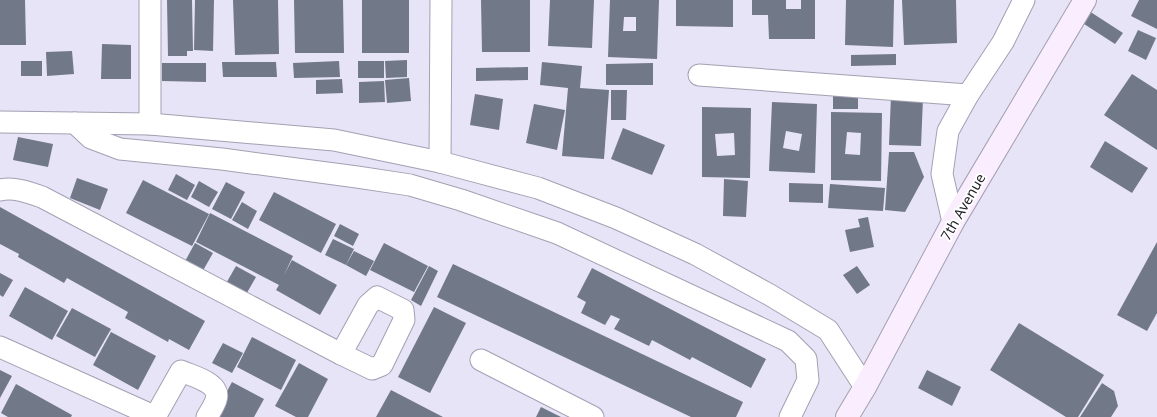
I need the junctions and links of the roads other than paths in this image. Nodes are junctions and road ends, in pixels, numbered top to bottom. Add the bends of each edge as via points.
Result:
1 (150, 0) edge
2 (441, 0) edge
3 (1024, 0) edge
4 (1084, 0) edge
5 (699, 75) dead end
6 (968, 95) junction
7 (0, 122) edge
8 (75, 123) junction
9 (150, 124) junction
10 (440, 162) junction
11 (0, 190) edge
12 (953, 222) junction
13 (0, 347) edge
14 (341, 354) dead end
15 (481, 360) dead end
16 (865, 386) junction
17 (152, 417) edge
18 (155, 417) edge
19 (208, 417) edge
20 (593, 417) edge
21 (790, 417) edge
22 (847, 417) edge

1 - 9 street
2 - 10 street
3 - 6 street via 1003,42
4 - 12 main road, 7th Avenue
5 - 6 street
6 - 12 street via 948,131 942,174
7 - 8 street
8 - 9 street
8 - 21 street via 91,138 120,149 222,159 410,185 557,233 788,341 806,359 808,380
9 - 10 street via 334,140
10 - 16 street via 538,188 616,218 695,254 828,330
11 - 14 street via 24,191 42,197
12 - 16 main road, 7th Avenue
13 - 17 street
15 - 20 street
16 - 22 main road, 7th Avenue
18 - 19 street via 181,370 212,384 218,394

